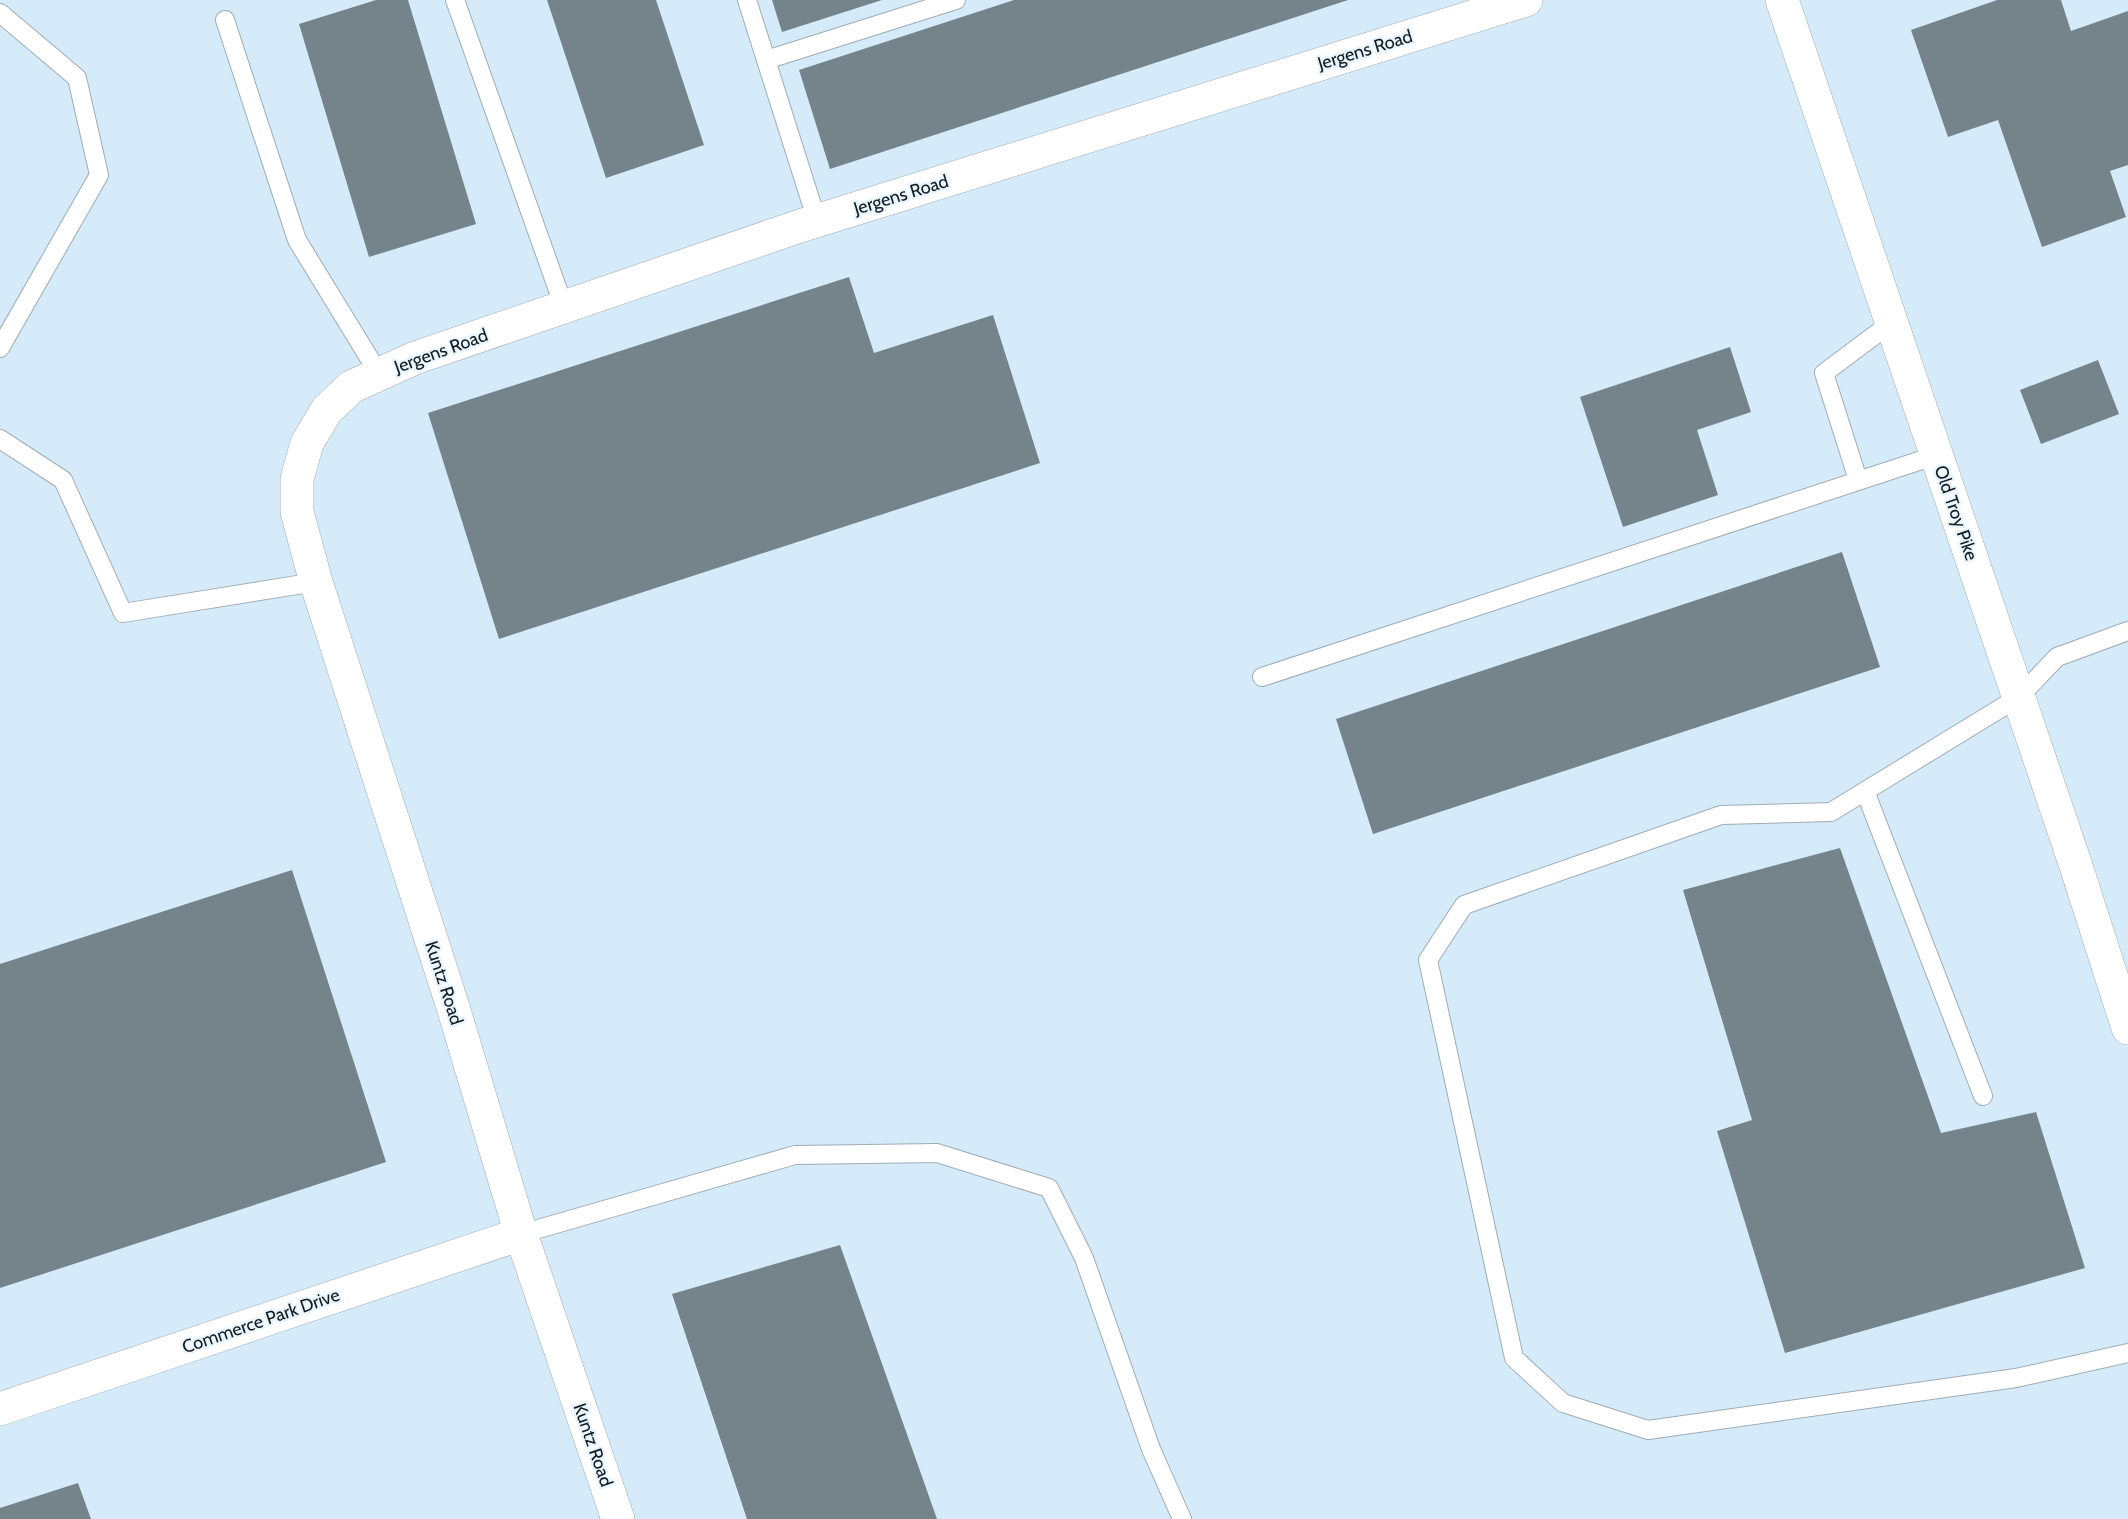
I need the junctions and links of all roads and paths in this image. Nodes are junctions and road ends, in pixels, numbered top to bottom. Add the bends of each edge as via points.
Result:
1 (455, 0) edge
2 (747, 0) edge
3 (956, 0) edge
4 (1526, 0) edge
5 (1782, 0) edge
6 (0, 13) edge
7 (225, 20) dead end
8 (766, 60) junction
9 (817, 221) junction
10 (564, 307) junction
11 (1891, 323) junction
12 (0, 348) edge
13 (379, 374) junction
14 (0, 439) edge
15 (307, 443) joint
16 (1937, 455) junction
17 (1858, 480) junction
18 (316, 582) junction
19 (2128, 631) edge
20 (1262, 677) dead end
21 (2019, 698) junction
22 (1865, 791) junction
23 (2119, 970) edge
24 (2128, 1028) edge
25 (1983, 1096) dead end
26 (521, 1234) junction
27 (2128, 1353) edge
28 (0, 1409) edge
29 (618, 1519) edge
30 (1182, 1519) edge

1 - 10 lane
2 - 8 lane
3 - 8 lane
4 - 9 street, Jergens Road
5 - 11 street, Old Troy Pike
6 - 12 lane via 77,78 99,175
7 - 13 lane via 297,240
8 - 9 lane
9 - 10 street, Jergens Road
10 - 13 street, Jergens Road
11 - 16 street, Old Troy Pike
11 - 17 lane via 1824,373
13 - 15 street, Jergens Road via 351,387 327,410
14 - 18 lane via 63,480 123,613
15 - 18 street, Kuntz Road via 297,479 297,512
16 - 17 lane
16 - 21 street, Old Troy Pike
17 - 20 lane
18 - 26 street, Kuntz Road via 453,1007
19 - 21 lane via 2056,657
21 - 22 lane
21 - 23 street, Old Troy Pike
22 - 25 lane
22 - 27 lane via 1831,812 1721,815 1464,905 1428,960 1514,1358 1563,1403 1648,1430 2016,1378
23 - 24 street, Old Troy Pike
26 - 28 street, Commerce Park Drive
26 - 29 street, Kuntz Road
26 - 30 lane via 795,1155 937,1153 1049,1188 1084,1258 1151,1449

